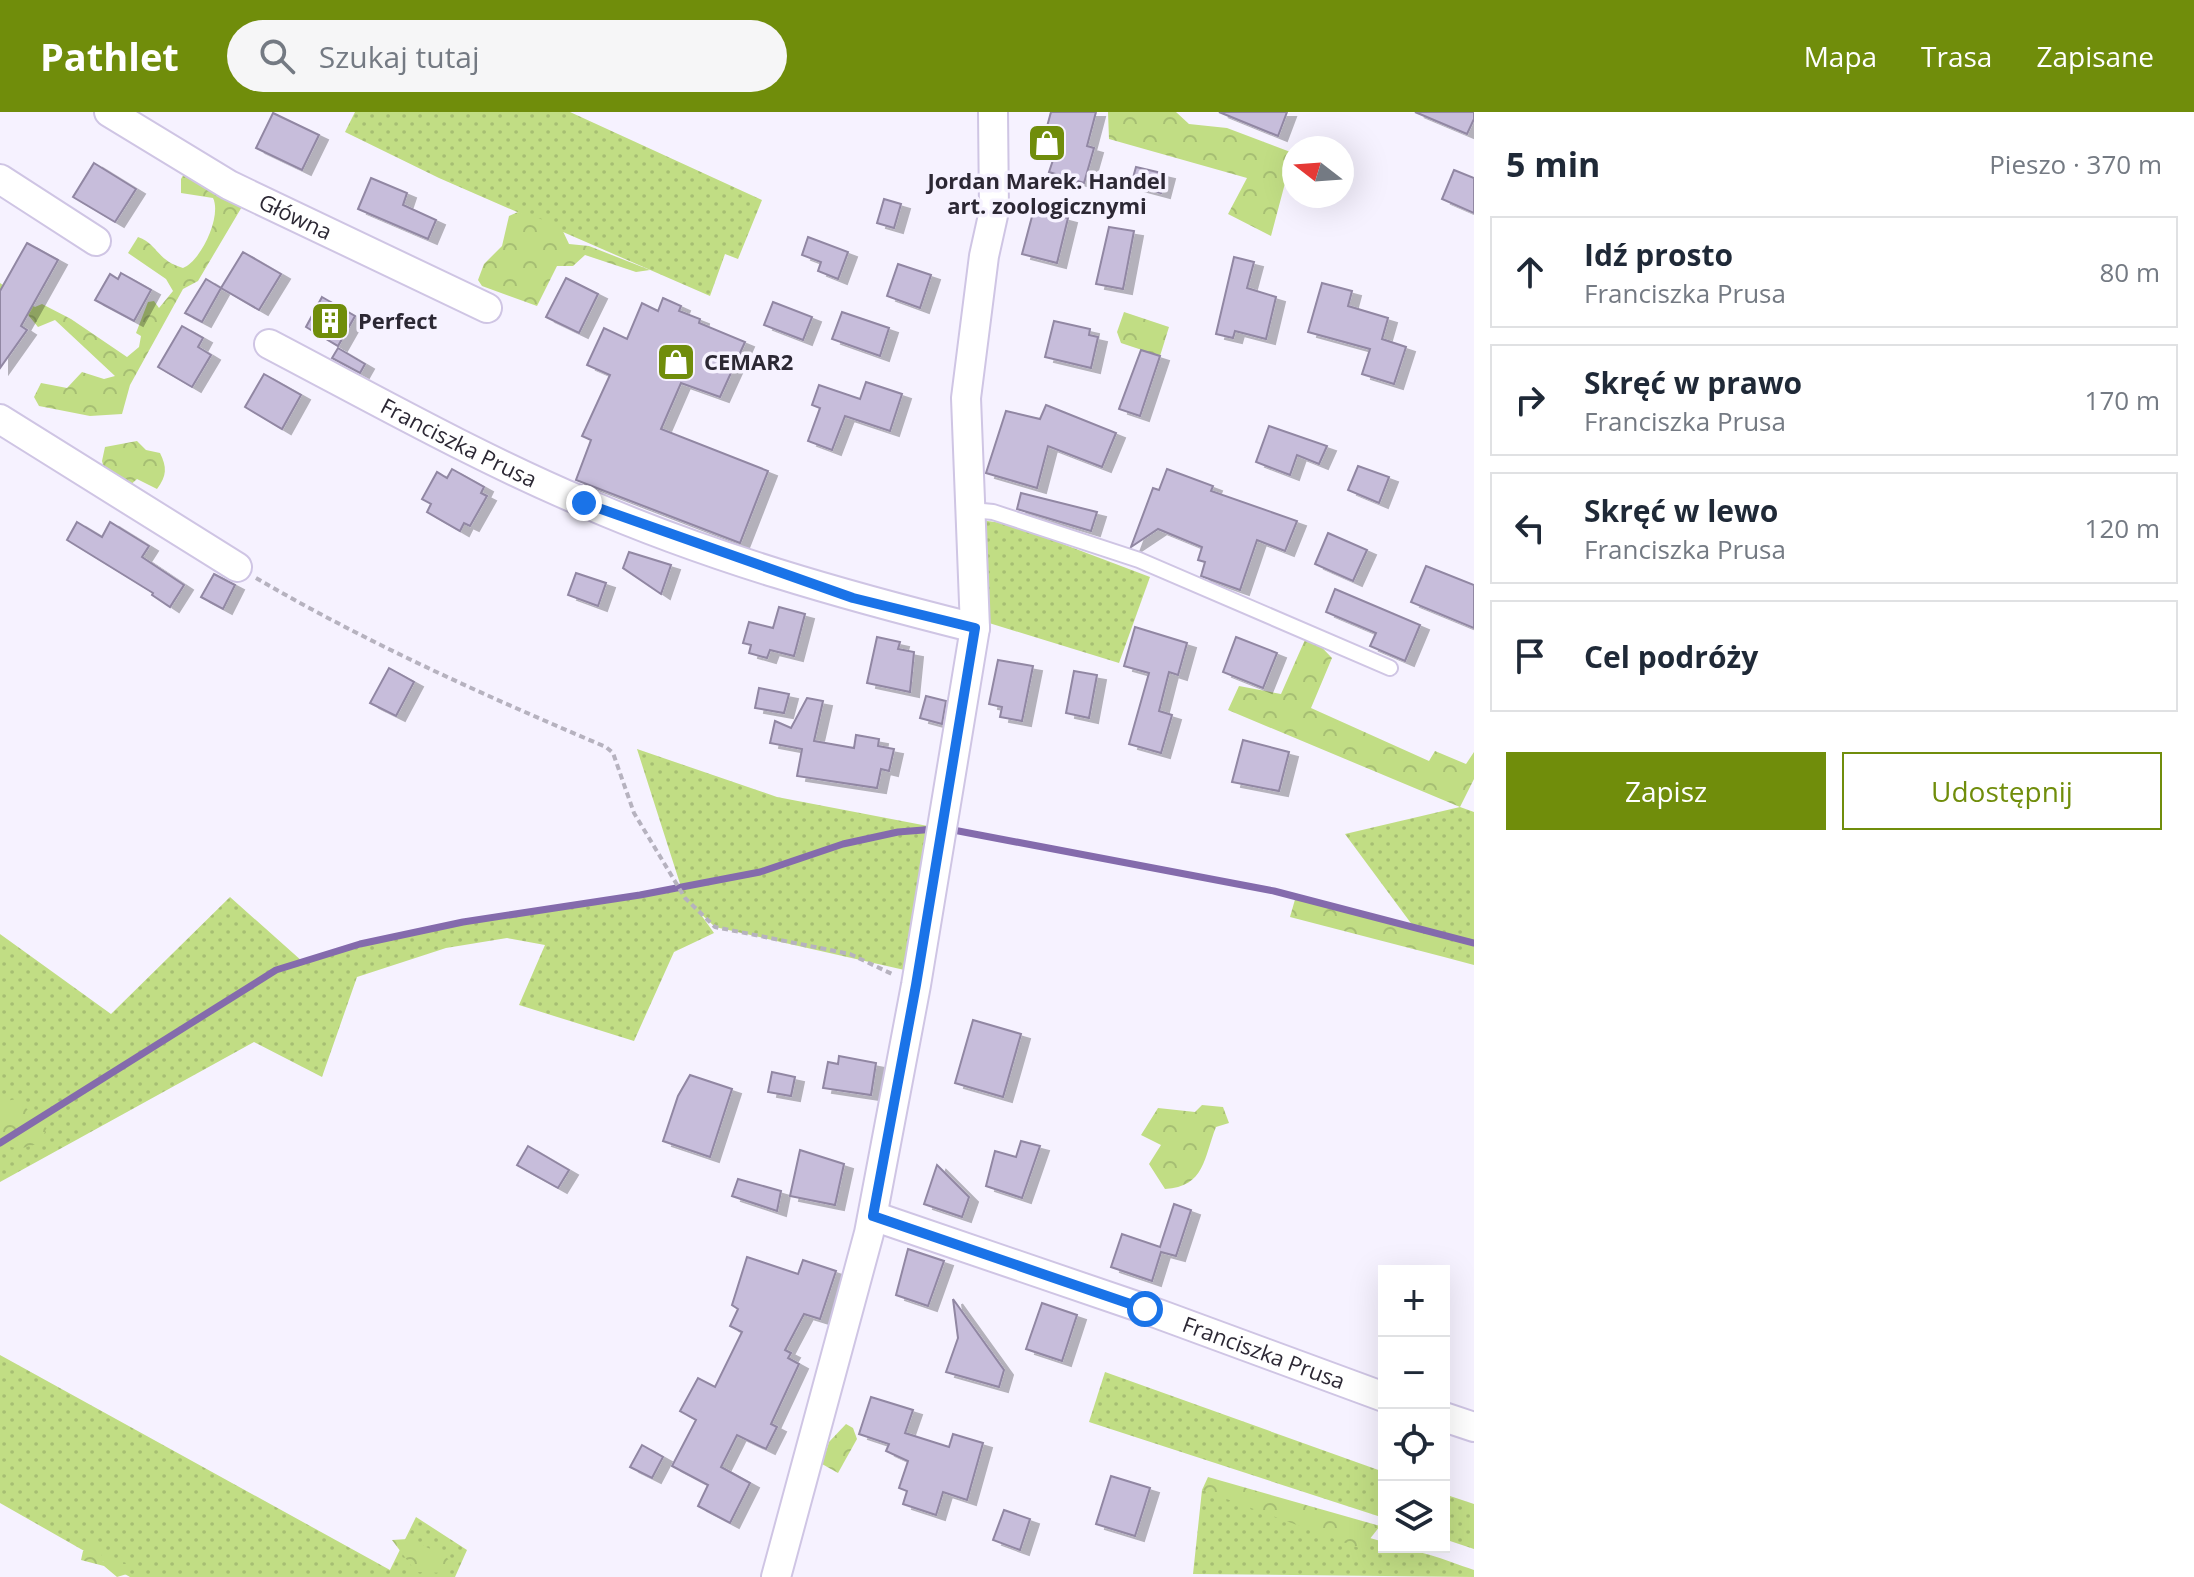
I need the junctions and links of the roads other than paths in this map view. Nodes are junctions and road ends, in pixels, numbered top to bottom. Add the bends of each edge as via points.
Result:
1 (109, 112) edge
2 (993, 112) edge
3 (0, 179) edge
4 (96, 241) dead end
5 (487, 308) dead end
6 (269, 344) dead end
7 (0, 419) edge
8 (972, 510) junction
9 (237, 567) road end
10 (975, 628) junction
11 (1390, 668) dead end
12 (873, 1216) junction
13 (1378, 1395) edge
14 (1450, 1419) edge
15 (1474, 1427) edge
16 (776, 1577) edge

1 - 5 street, Główna via 229,185
2 - 8 street via 994,211 966,398
3 - 4 street
6 - 10 street, Franciszka Prusa via 584,503 853,598
7 - 9 street
8 - 10 street
8 - 11 lane via 993,512 1139,560
10 - 12 street
12 - 13 street, Franciszka Prusa
12 - 16 street
14 - 15 street

